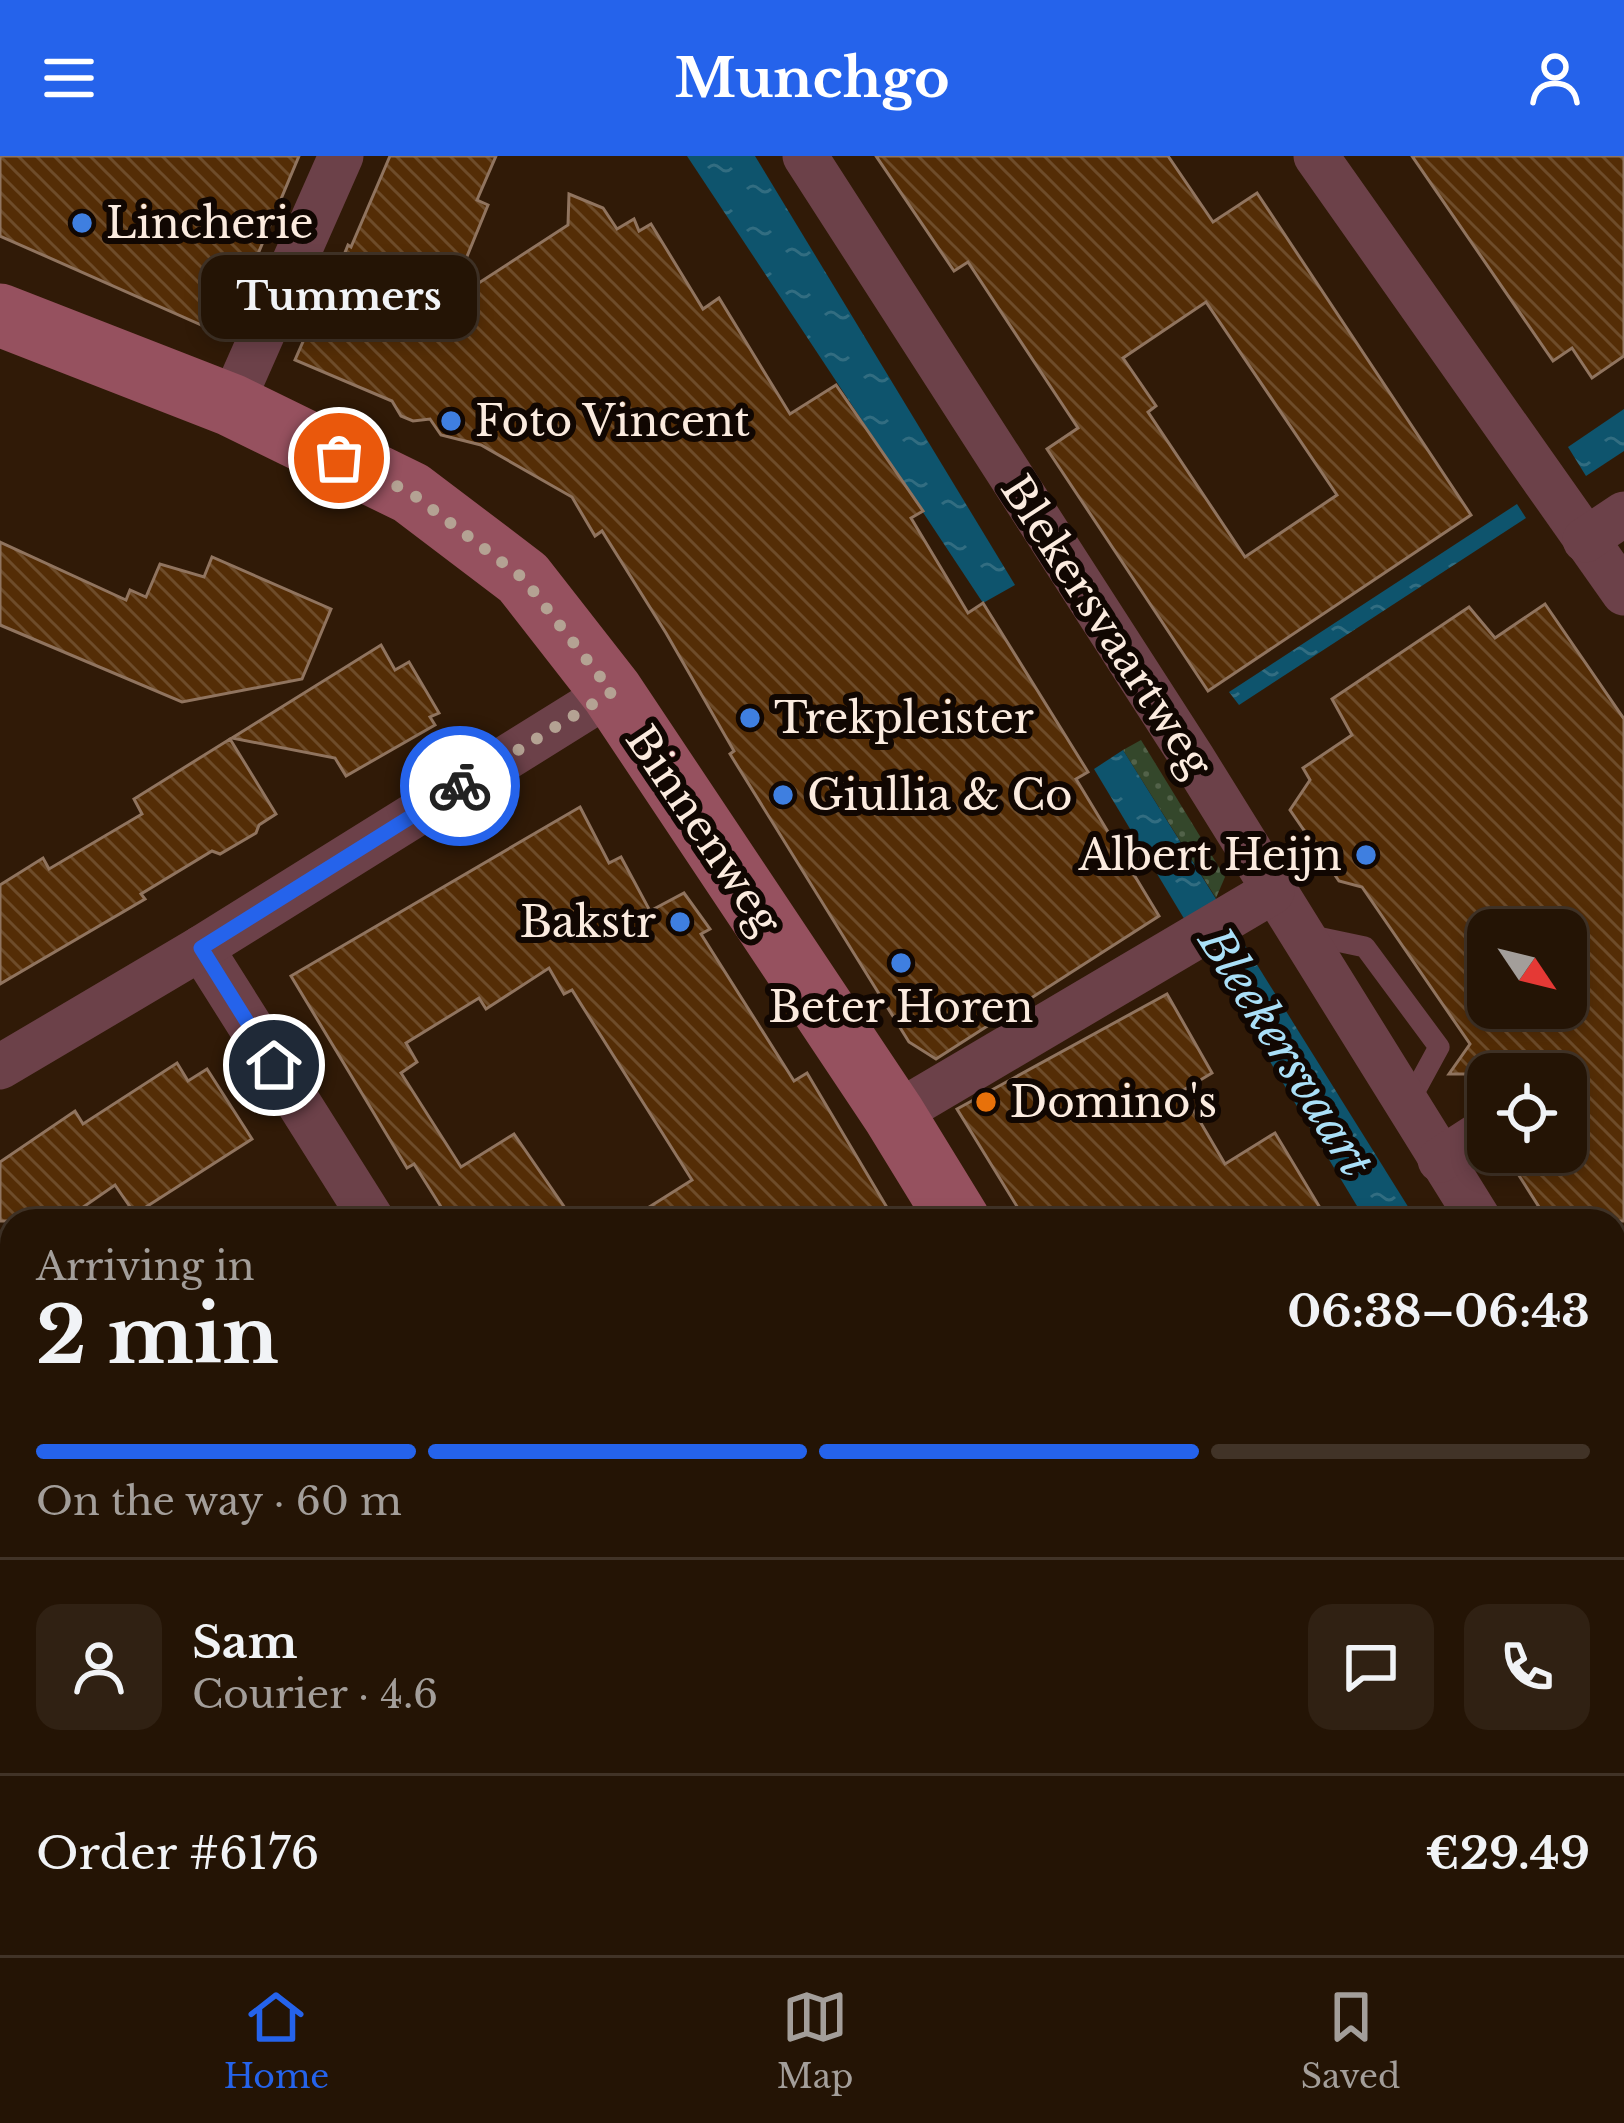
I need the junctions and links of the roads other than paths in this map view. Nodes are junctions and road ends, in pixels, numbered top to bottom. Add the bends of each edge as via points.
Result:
1 (340, 156) edge
2 (805, 156) edge
3 (1316, 156) edge
4 (0, 315) edge
5 (230, 405) junction
6 (1624, 514) edge
7 (1586, 540) junction
8 (1624, 592) edge
9 (612, 692) junction
10 (1258, 902) junction
11 (201, 948) junction
12 (0, 1067) edge
13 (894, 1115) junction
14 (1467, 1143) edge
15 (1440, 1160) junction
16 (365, 1209) edge
17 (952, 1209) edge
18 (1472, 1209) edge

1 - 5 street
2 - 10 street, Blekersvaartweg via 1193,759
3 - 7 street
4 - 5 street, Binnenweg
5 - 9 street, Binnenweg via 411,493 523,578
6 - 7 street
7 - 8 street
9 - 11 street
9 - 13 street, Binnenweg
10 - 13 street
10 - 15 street, Blekersvaartweg via 1298,933
11 - 12 street
11 - 16 street
13 - 17 street, Binnenweg
14 - 15 street
15 - 18 street, Blekersvaartweg

